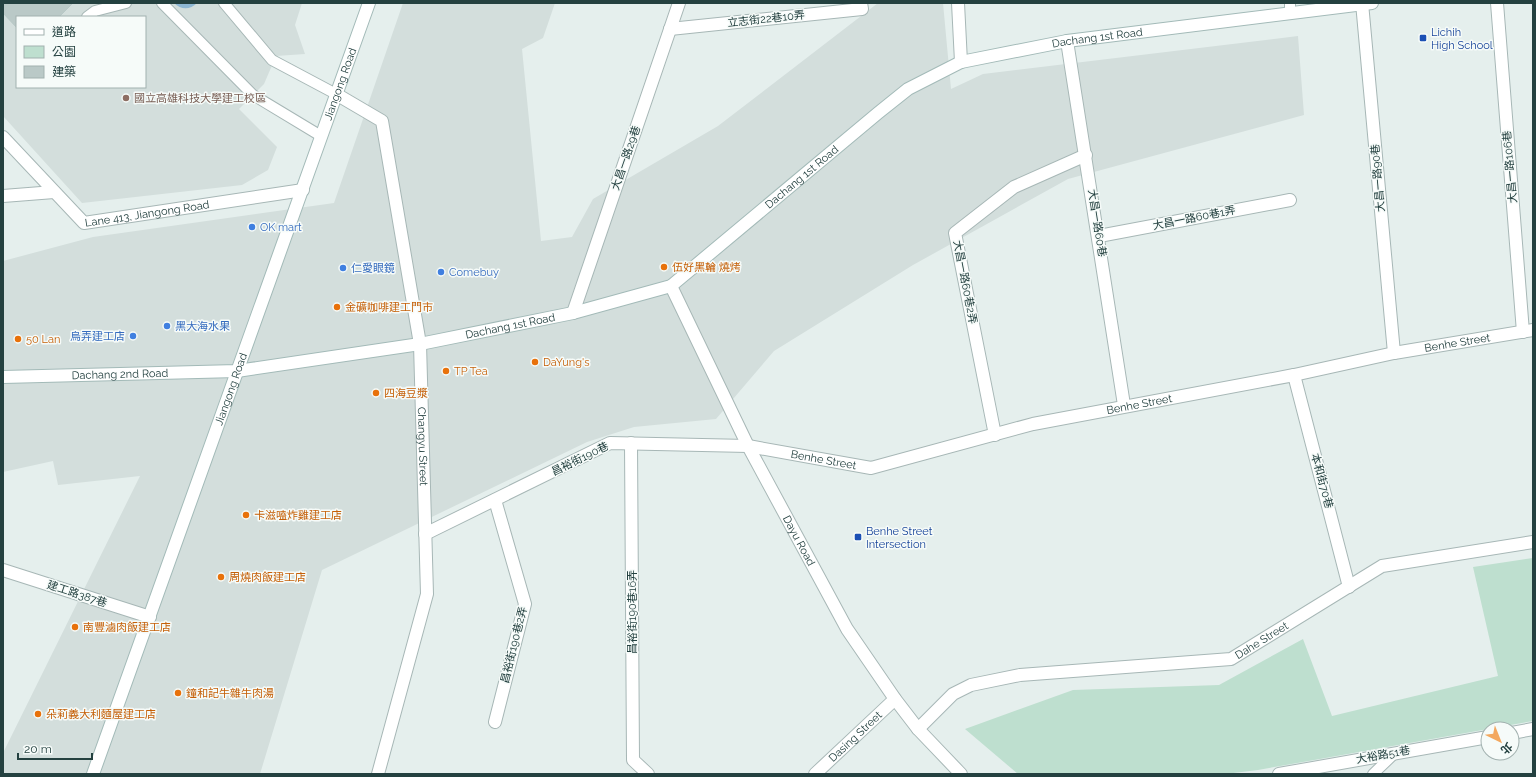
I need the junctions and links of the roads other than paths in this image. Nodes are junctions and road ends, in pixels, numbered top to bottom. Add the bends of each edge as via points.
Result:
1 (126, 3) edge
2 (162, 3) edge
3 (224, 3) edge
4 (369, 3) edge
5 (679, 3) edge
6 (958, 3) edge
7 (1362, 3) edge
8 (1372, 3) edge
9 (1496, 3) edge
10 (861, 6) edge
11 (1290, 8) edge
12 (88, 16) edge
13 (670, 29) junction
14 (1067, 41) junction
15 (961, 62) junction
16 (336, 94) junction
17 (321, 136) junction
18 (3, 137) edge
19 (1086, 155) junction
20 (303, 190) junction
21 (54, 192) junction
22 (3, 196) edge
23 (1290, 200) dead end
24 (1099, 236) junction
25 (671, 286) junction
26 (573, 313) junction
27 (1528, 331) edge
28 (420, 344) junction
29 (1394, 353) junction
30 (237, 371) junction
31 (1294, 375) junction
32 (3, 377) edge
33 (1124, 405) junction
34 (995, 435) junction
35 (631, 444) junction
36 (748, 446) junction
37 (495, 500) junction
38 (425, 534) junction
39 (1533, 542) edge
40 (3, 570) edge
41 (1350, 587) junction
42 (150, 617) junction
43 (895, 699) junction
44 (495, 722) dead end
45 (918, 729) junction
46 (1533, 729) edge
47 (1520, 731) edge
48 (1480, 738) edge
49 (1395, 753) junction
50 (93, 774) edge
51 (378, 774) edge
52 (648, 774) edge
53 (815, 774) edge
54 (961, 774) edge
55 (1279, 774) edge
56 (1373, 774) edge

1 - 12 lane via 95,11
2 - 17 lane via 253,94
3 - 16 lane via 272,60
4 - 16 street, Jiangong Road
5 - 13 street, 大昌一路29巷
6 - 15 street
7 - 8 street, Dachang 1st Road
7 - 11 street, Dachang 1st Road
7 - 29 street, 大昌一路90巷
9 - 27 street, 大昌一路106巷
10 - 13 street, 立志街22巷10弄
11 - 14 street, Dachang 1st Road
13 - 26 street, 大昌一路29巷
14 - 15 street, Dachang 1st Road
14 - 19 street, 大昌一路60巷
15 - 25 street, Dachang 1st Road via 908,89
16 - 17 street, Jiangong Road
16 - 28 street, Changyu Street via 382,121
17 - 20 street, Jiangong Road
18 - 21 street, Lane 413, Jiangong Road
19 - 24 street, 大昌一路60巷
19 - 34 street, 大昌一路60巷2弄 via 1014,187 955,233
20 - 21 street, Lane 413, Jiangong Road via 84,223
20 - 30 street, Jiangong Road
21 - 22 street
23 - 24 street, 大昌一路60巷1弄
24 - 33 street, 大昌一路60巷
25 - 26 street, Dachang 1st Road
25 - 36 street, Dayu Road
26 - 28 street, Dachang 1st Road
27 - 29 street, Benhe Street
28 - 30 street, Dachang 1st Road
28 - 38 street, Changyu Street
29 - 31 street, Benhe Street
30 - 32 street, Dachang 2nd Road
30 - 42 street, Jiangong Road
31 - 33 street, Benhe Street
31 - 41 street, 本和街70巷
33 - 34 street, Benhe Street via 1033,424
34 - 36 street, Benhe Street via 871,468
35 - 36 street, 昌裕街190巷
35 - 37 street, 昌裕街190巷 via 610,443
35 - 52 street, 昌裕街190巷16弄 via 633,760
36 - 43 street, Dayu Road via 847,629
37 - 38 street, 昌裕街190巷
37 - 44 street, 昌裕街190巷2弄 via 525,604
38 - 51 street, Changyu Street via 427,594
39 - 41 street, Dahe Street via 1382,566
40 - 42 street, 建工路387巷
41 - 45 street, Dahe Street via 1232,659 1020,674 972,685 953,694
42 - 50 street, Jiangong Road
43 - 45 street, Dayu Road
43 - 53 street, Dasing Street
45 - 54 street, Dayu Road
46 - 47 street
48 - 49 street, 大裕路51巷
49 - 55 street, 大裕路51巷
49 - 56 lane

